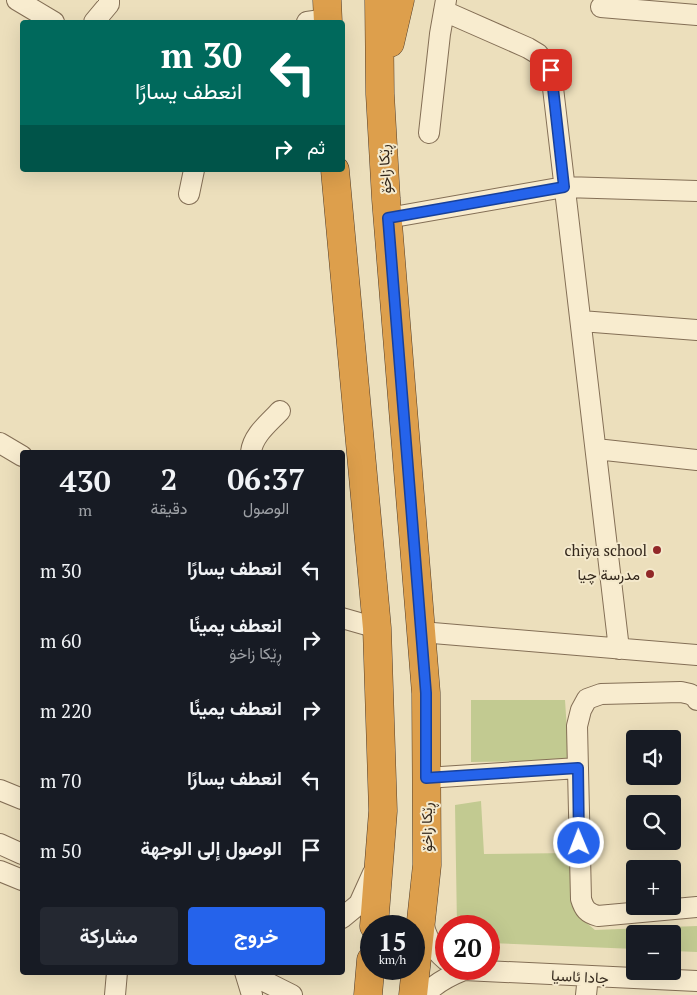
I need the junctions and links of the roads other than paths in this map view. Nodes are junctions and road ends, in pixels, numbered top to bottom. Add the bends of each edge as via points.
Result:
1 (17, 0) edge
2 (109, 0) edge
3 (379, 0) edge
4 (400, 0) edge
5 (445, 5) edge
6 (601, 8) dead end
7 (697, 16) edge
8 (51, 20) edge
9 (96, 20) edge
10 (380, 94) junction
11 (429, 133) dead end
12 (194, 172) edge
13 (335, 172) edge
14 (564, 187) junction
15 (697, 191) edge
16 (189, 194) dead end
17 (388, 218) junction
18 (581, 320) junction
19 (697, 330) edge
20 (280, 411) dead end
21 (0, 443) edge
22 (596, 449) junction
23 (251, 450) edge
24 (20, 455) edge
25 (697, 460) edge
26 (345, 619) edge
27 (377, 628) junction
28 (421, 632) junction
29 (619, 649) junction
30 (697, 655) edge
31 (697, 700) edge
32 (578, 768) junction
33 (426, 778) junction
34 (0, 790) edge
35 (20, 798) edge
36 (0, 844) edge
37 (20, 853) edge
38 (380, 860) junction
39 (0, 872) edge
40 (20, 879) edge
41 (697, 907) edge
42 (422, 912) junction
43 (375, 915) edge
44 (345, 916) edge
45 (435, 949) edge
46 (117, 975) edge
47 (246, 975) edge
48 (251, 975) edge
49 (500, 975) edge
50 (369, 980) edge
51 (443, 980) edge
52 (697, 981) edge
53 (587, 986) edge
54 (115, 995) edge
55 (252, 995) edge
56 (292, 995) edge
57 (368, 995) edge
58 (414, 995) edge
59 (425, 995) edge

1 - 8 street
2 - 9 street
3 - 10 highway, ڕێکا زاخۆ
4 - 10 highway
5 - 11 street
5 - 14 street via 538,54 551,70
6 - 7 street
10 - 17 highway, ڕێکا زاخۆ
12 - 16 street
13 - 27 highway
14 - 15 street
14 - 17 street
14 - 18 street
17 - 28 highway, ڕێکا زاخۆ
18 - 19 street
18 - 22 street
20 - 23 street via 263,428
21 - 24 street
22 - 25 street
22 - 29 street
26 - 27 street
27 - 38 highway via 383,811
28 - 29 street
28 - 33 highway, ڕێکا زاخۆ via 426,693
29 - 30 street
31 - 32 street via 681,692 601,694 587,699 576,726
32 - 33 street
32 - 41 street via 580,899 589,914 598,916
33 - 42 highway, ڕێکا زاخۆ via 427,865
34 - 35 street
36 - 37 street
38 - 43 highway
38 - 44 street via 359,904
39 - 40 street
42 - 45 street via 424,928
42 - 58 highway, ڕێکا زاخۆ
46 - 54 street
47 - 55 street
48 - 56 street
49 - 53 street, جادا ئاسيا
50 - 57 highway
51 - 59 street
52 - 53 street, جادا ئاسيا

